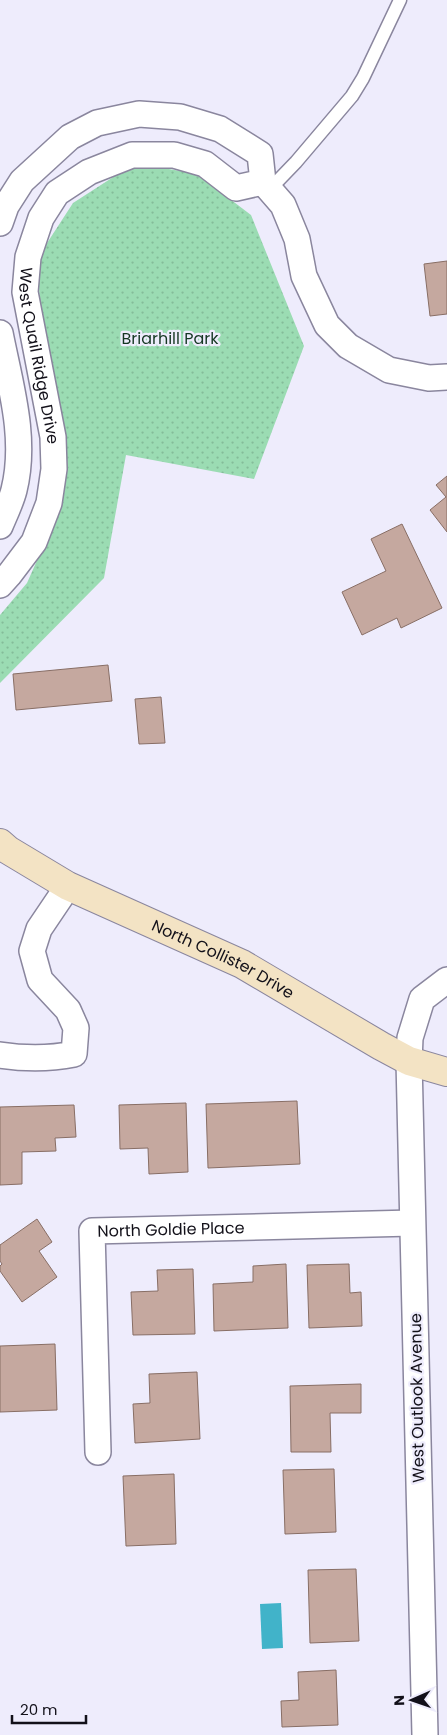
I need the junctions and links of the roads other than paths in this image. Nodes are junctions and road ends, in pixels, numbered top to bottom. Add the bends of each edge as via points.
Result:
1 (400, 0) edge
2 (266, 186) junction
3 (0, 224) edge
4 (0, 333) edge
5 (447, 377) edge
6 (0, 526) edge
7 (0, 585) edge
8 (0, 843) edge
9 (68, 886) junction
10 (447, 980) edge
11 (0, 1055) edge
12 (409, 1061) junction
13 (447, 1072) edge
14 (412, 1222) junction
15 (98, 1452) dead end
16 (425, 1735) edge

1 - 2 lane via 352,96 296,162
2 - 3 street via 260,154 220,129 180,117 139,114 97,123 70,137 22,181 6,206
2 - 5 street via 283,205 297,239 304,276 327,325 348,346 390,370 429,378
2 - 7 street, West Quail Ridge Drive via 236,188 205,164 174,155 132,155 89,172 57,193 42,218 28,257 25,292 53,437 52,486 34,542
4 - 6 street, West Quail Ridge Drive via 17,424 19,457 14,490
8 - 9 street, North Collister Drive
9 - 11 street via 40,929 32,951 40,980 68,1010 76,1028 74,1054 23,1059
9 - 12 street, North Collister Drive via 242,964
10 - 12 street, West Outlook Avenue via 422,999 410,1038
12 - 13 street, North Collister Drive
12 - 14 street, West Outlook Avenue
14 - 15 street, North Goldie Place via 92,1231
14 - 16 street, West Outlook Avenue

